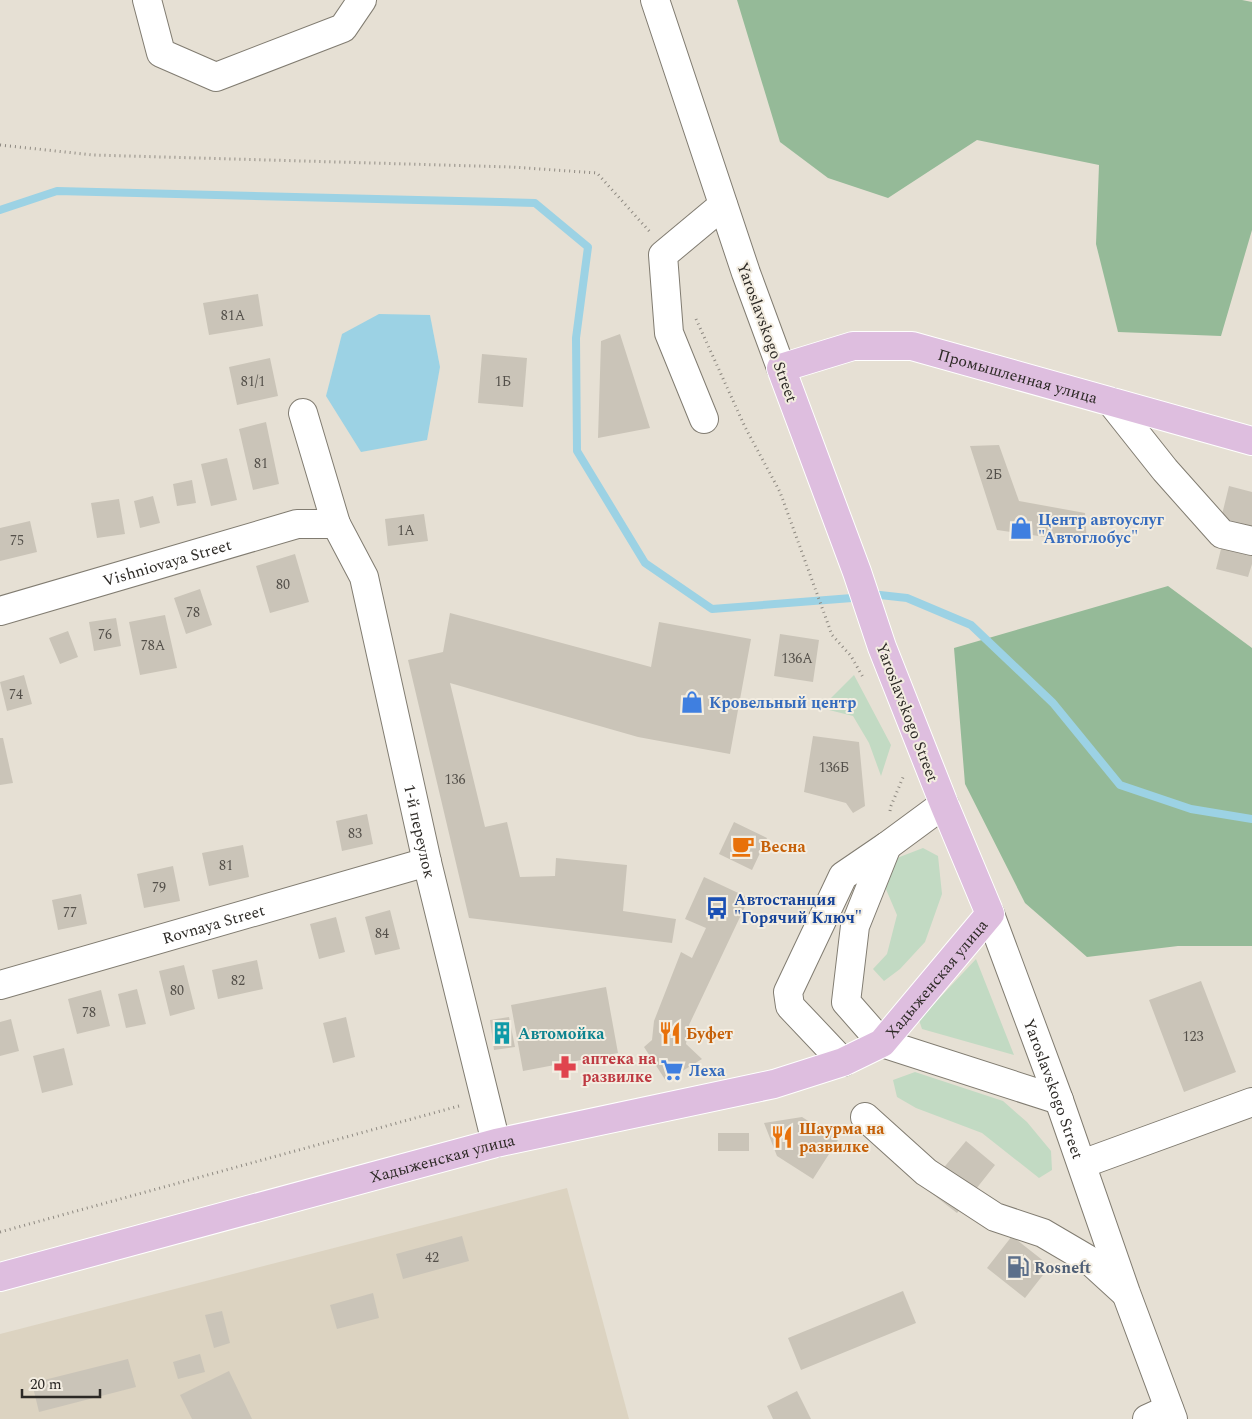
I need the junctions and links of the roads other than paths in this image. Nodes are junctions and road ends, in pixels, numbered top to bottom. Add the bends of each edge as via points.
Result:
1 (147, 0) edge
2 (362, 0) edge
3 (655, 0) edge
4 (723, 205) junction
5 (781, 368) junction
6 (1111, 402) junction
7 (303, 412) dead end
8 (704, 419) dead end
9 (1252, 442) edge
10 (336, 524) junction
11 (1252, 541) edge
12 (0, 611) edge
13 (944, 804) junction
14 (887, 846) junction
15 (427, 862) junction
16 (990, 914) junction
17 (0, 985) edge
18 (882, 1043) junction
19 (843, 1062) junction
20 (1060, 1100) junction
21 (1252, 1102) edge
22 (865, 1117) dead end
23 (496, 1143) junction
24 (1082, 1164) junction
25 (0, 1277) edge
26 (1126, 1293) junction
27 (1163, 1416) edge

1 - 2 street via 161,54 216,77 343,28
3 - 4 street, Yaroslavskogo Street
4 - 5 street, Yaroslavskogo Street
4 - 8 street via 663,255 669,332
5 - 6 main road, Промышленная улица via 853,346 912,346
5 - 13 main road, Yaroslavskogo Street via 882,647
6 - 9 main road, Промышленная улица
6 - 11 street via 1222,534
7 - 10 street, 1-й переулок
10 - 12 street, Vishniovaya Street via 297,524
10 - 15 street, 1-й переулок via 364,577
13 - 14 street
13 - 16 main road, Yaroslavskogo Street
14 - 18 street via 855,926 846,1002
14 - 19 street via 843,876 788,992 790,1006
15 - 17 street, Rovnaya Street
15 - 23 street, 1-й переулок
16 - 18 main road, Хадыженская улица
16 - 20 street, Yaroslavskogo Street
18 - 19 main road, Хадыженская улица
18 - 20 street, Хадыженская улица
19 - 23 main road, Хадыженская улица via 774,1084
20 - 24 street, Yaroslavskogo Street
21 - 24 street
22 - 26 street via 926,1172 995,1217 1043,1233 1089,1260
23 - 25 main road, Хадыженская улица
24 - 26 street, Yaroslavskogo Street
26 - 27 street, Yaroslavskogo Street

